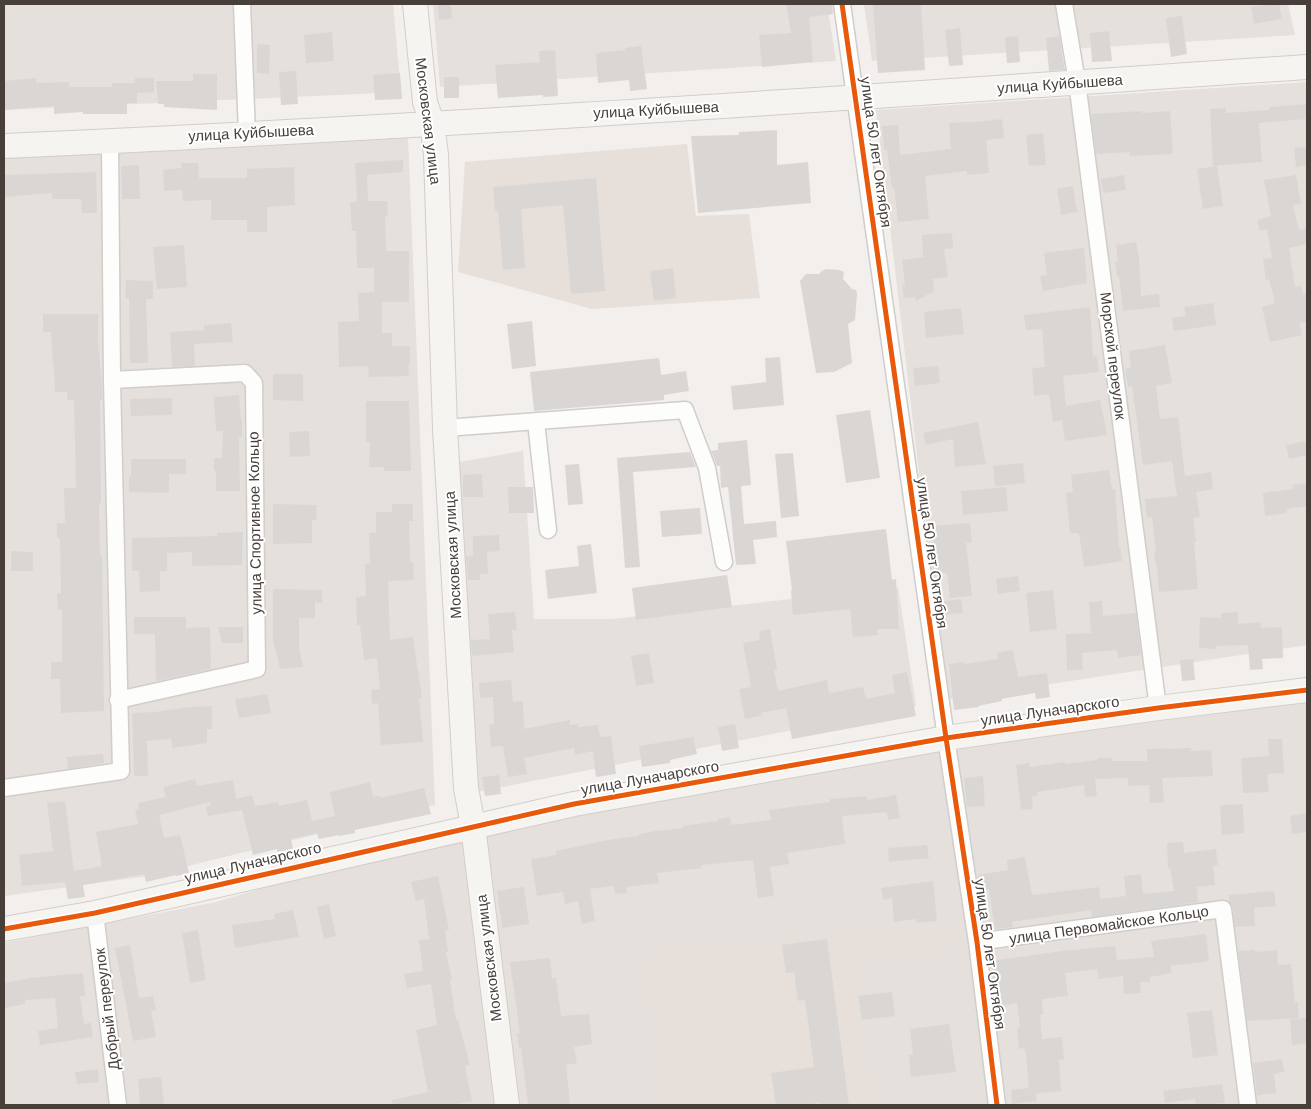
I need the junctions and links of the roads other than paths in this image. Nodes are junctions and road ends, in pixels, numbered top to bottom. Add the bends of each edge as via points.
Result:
1 (242, 4) edge
2 (415, 4) edge
3 (842, 4) edge
4 (1064, 4) edge
5 (1307, 67) edge
6 (1077, 82) junction
7 (856, 98) junction
8 (432, 123) junction
9 (247, 134) junction
10 (110, 141) junction
11 (4, 146) edge
12 (112, 380) junction
13 (536, 422) junction
14 (446, 428) junction
15 (548, 530) dead end
16 (724, 562) dead end
17 (1307, 690) edge
18 (118, 700) junction
19 (1158, 708) junction
20 (946, 738) junction
21 (4, 788) edge
22 (473, 826) junction
23 (95, 913) junction
24 (4, 929) edge
25 (977, 942) junction
26 (118, 1105) edge
27 (507, 1105) edge
28 (997, 1105) edge
29 (1248, 1105) edge

1 - 9 street
2 - 8 street, Московская улица via 425,102
3 - 7 street, улица 50 лет Октября
4 - 6 street, Морской переулок
5 - 6 street, улица Куйбышева
6 - 7 street, улица Куйбышева
6 - 19 street, Морской переулок
7 - 8 street, улица Куйбышева
7 - 20 street, улица 50 лет Октября
8 - 9 street, улица Куйбышева
8 - 14 street, Московская улица via 436,155
9 - 10 street, улица Куйбышева
10 - 11 street, улица Куйбышева
10 - 12 street
12 - 18 street
12 - 18 street, улица Спортивное Кольцо via 245,373 254,383 257,669
13 - 14 street
13 - 15 street
13 - 16 street via 685,410 707,468
14 - 22 street, Московская улица via 466,788
17 - 19 street, улица Луначарского
18 - 21 street via 121,771
19 - 20 street, улица Луначарского
20 - 22 street, улица Луначарского via 574,804
20 - 25 street, улица 50 лет Октября
22 - 23 street, улица Луначарского
22 - 27 street, Московская улица
23 - 24 street, улица Луначарского
23 - 26 street, Добрый переулок
25 - 28 street, улица 50 лет Октября
25 - 29 street, улица Первомайское Кольцо via 1223,909

